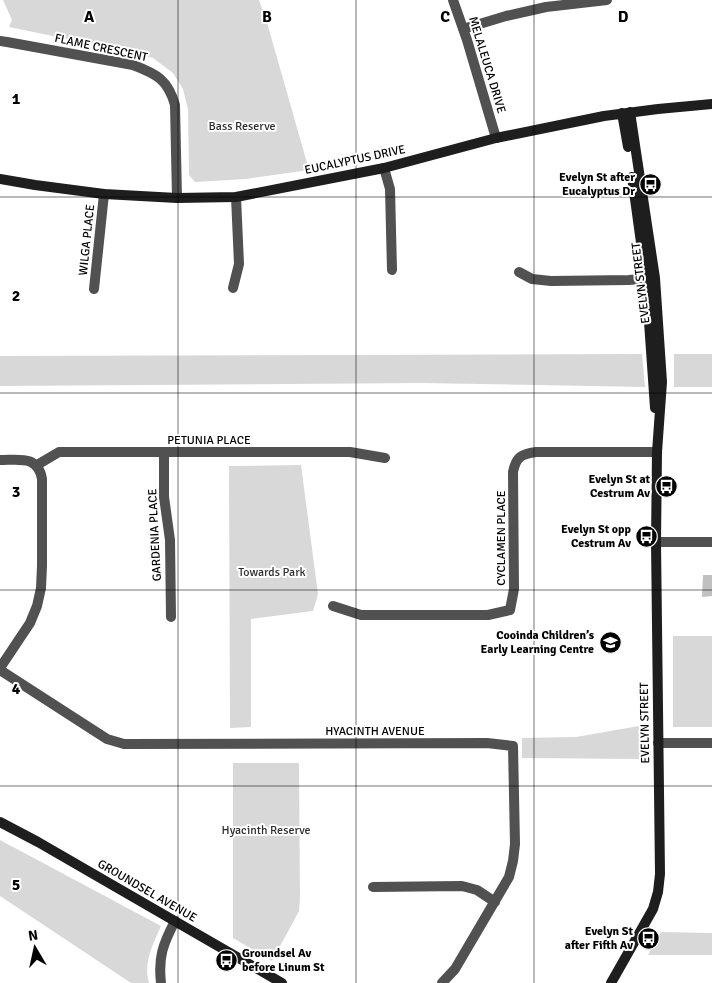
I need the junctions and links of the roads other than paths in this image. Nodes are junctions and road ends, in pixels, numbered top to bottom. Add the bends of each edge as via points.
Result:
1 (453, 0) edge
2 (607, 0) edge
3 (463, 30) junction
4 (0, 41) edge
5 (712, 104) edge
6 (626, 113) junction
7 (496, 138) junction
8 (384, 168) junction
9 (0, 178) edge
10 (104, 194) junction
11 (236, 197) junction
12 (177, 198) junction
13 (392, 270) dead end
14 (519, 272) dead end
15 (650, 278) junction
16 (233, 288) dead end
17 (94, 289) dead end
18 (164, 452) junction
19 (657, 452) junction
20 (385, 458) dead end
21 (0, 460) edge
22 (37, 465) junction
23 (656, 542) junction
24 (712, 542) edge
25 (333, 606) dead end
26 (171, 617) dead end
27 (0, 669) edge
28 (712, 742) edge
29 (658, 743) junction
30 (0, 822) edge
31 (373, 887) dead end
32 (495, 902) junction
33 (175, 921) junction
34 (161, 983) edge
35 (282, 983) edge
36 (442, 983) edge
37 (611, 983) edge

1 - 3 street, MELALEUCA DRIVE
2 - 3 street via 538,9
3 - 7 street, MELALEUCA DRIVE
4 - 12 street, FLAME CRESCENT via 133,65 152,72 164,82 175,105
5 - 6 street, EUCALYPTUS DRIVE
6 - 7 street, EUCALYPTUS DRIVE
6 - 15 street, EVELYN STREET
7 - 8 street, EUCALYPTUS DRIVE
8 - 11 street, EUCALYPTUS DRIVE
8 - 13 street via 390,189
9 - 10 street, EUCALYPTUS DRIVE
10 - 12 street, EUCALYPTUS DRIVE
10 - 17 street, WILGA PLACE
11 - 12 street, EUCALYPTUS DRIVE
11 - 16 street via 239,264
14 - 15 street via 532,279 551,281
15 - 19 street, EVELYN STREET
18 - 20 street, PETUNIA PLACE via 350,452
18 - 22 street, PETUNIA PLACE via 59,452
18 - 26 street, GARDENIA PLACE
19 - 23 street, EVELYN STREET
19 - 25 street, CYCLAMEN PLACE via 536,452 518,458 513,472 514,589 510,610 488,615 361,615
21 - 22 street via 25,460
22 - 27 street via 42,480 41,588 30,623
23 - 24 street
23 - 29 street, EVELYN STREET
27 - 32 street, HYACINTH AVENUE via 107,738 124,744 487,743 514,746 513,861 509,877
28 - 29 street
29 - 37 street, EVELYN STREET via 658,892 653,909
30 - 33 street, GROUNDSEL AVENUE
31 - 32 street via 462,886 477,890
32 - 36 street, HYACINTH AVENUE via 455,969
33 - 34 street via 162,951
33 - 35 street, GROUNDSEL AVENUE

